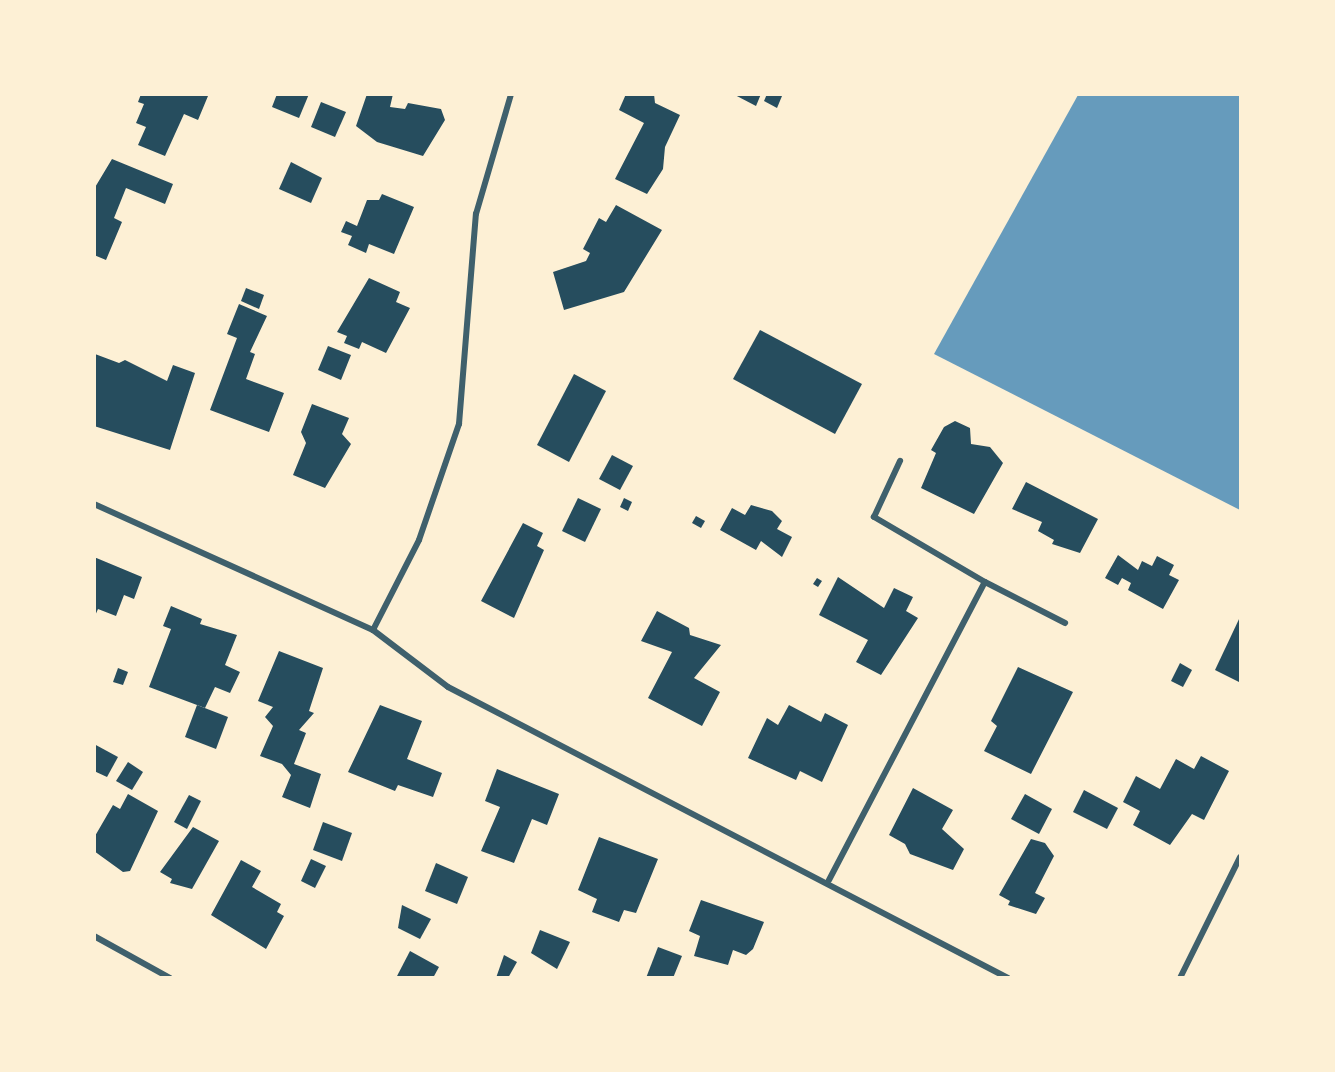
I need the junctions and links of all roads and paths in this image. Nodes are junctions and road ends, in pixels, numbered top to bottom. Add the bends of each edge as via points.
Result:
1 (511, 94) edge
2 (900, 461) dead end
3 (94, 504) edge
4 (985, 582) junction
5 (1065, 623) dead end
6 (373, 630) junction
7 (1240, 857) edge
8 (829, 880) junction
9 (94, 936) edge
10 (171, 978) edge
11 (1008, 978) edge
12 (1180, 978) edge

1 - 6 street via 476,214 469,359 459,424 419,540
2 - 4 street via 874,517
3 - 6 street
4 - 5 street
4 - 8 street
6 - 8 street via 448,687
7 - 12 street
8 - 11 street
9 - 10 street

